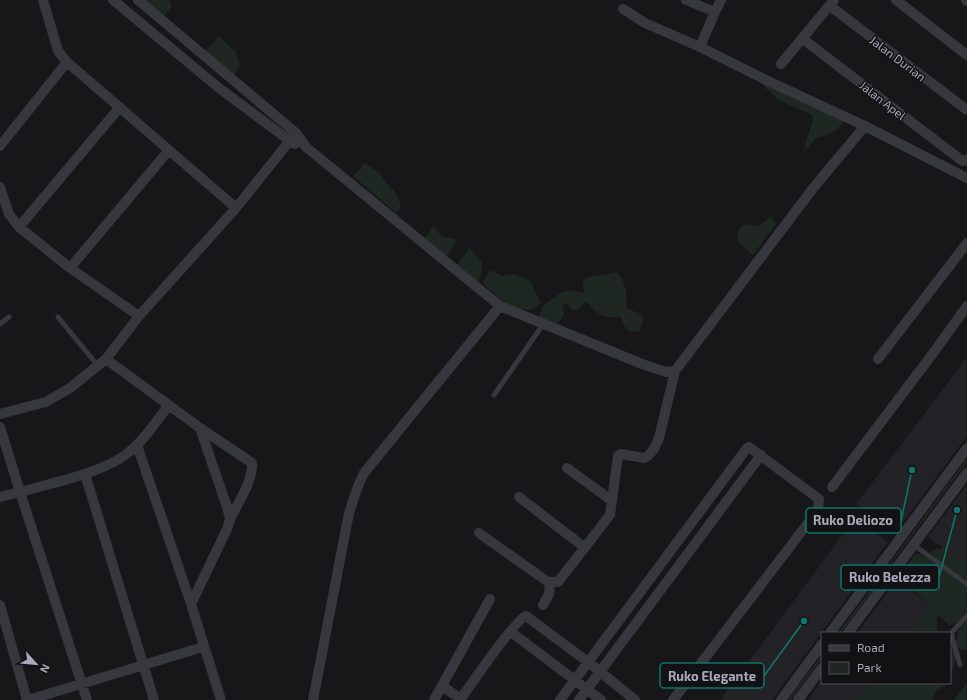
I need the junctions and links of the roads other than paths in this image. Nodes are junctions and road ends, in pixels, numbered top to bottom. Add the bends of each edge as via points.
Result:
1 (43, 0) edge
2 (113, 0) edge
3 (138, 0) edge
4 (686, 0) edge
5 (721, 0) edge
6 (896, 0) edge
7 (832, 3) edge
8 (623, 9) dead end
9 (715, 12) junction
10 (803, 39) junction
11 (700, 47) junction
12 (967, 56) edge
13 (67, 62) junction
14 (781, 64) dead end
15 (120, 107) junction
16 (967, 110) edge
17 (865, 126) junction
18 (296, 133) junction
19 (290, 142) junction
20 (0, 146) edge
21 (306, 147) junction
22 (169, 150) junction
23 (965, 160) edge
24 (967, 178) edge
25 (0, 186) edge
26 (236, 208) junction
27 (19, 227) junction
28 (967, 243) edge
29 (70, 268) junction
30 (500, 306) junction
31 (967, 306) edge
32 (139, 316) junction
33 (9, 317) dead end
34 (58, 318) dead end
35 (544, 323) junction
36 (0, 324) edge
37 (106, 359) junction
38 (878, 359) dead end
39 (98, 366) junction
40 (675, 371) junction
41 (494, 395) dead end
42 (169, 405) junction
43 (0, 414) edge
44 (0, 427) edge
45 (200, 428) junction
46 (137, 445) junction
47 (967, 448) edge
48 (761, 455) junction
49 (567, 468) dead end
50 (967, 473) edge
51 (85, 474) junction
52 (832, 487) dead end
53 (20, 492) junction
54 (0, 497) edge
55 (519, 497) dead end
56 (611, 500) junction
57 (230, 519) junction
58 (479, 533) dead end
59 (914, 545) junction
60 (584, 547) junction
61 (662, 563) junction
62 (879, 568) junction
63 (674, 572) junction
64 (890, 576) junction
65 (550, 583) junction
66 (967, 584) edge
67 (490, 599) dead end
68 (191, 604) junction
69 (543, 604) dead end
70 (0, 605) edge
71 (967, 616) edge
72 (511, 632) junction
73 (831, 632) edge
74 (849, 632) edge
75 (821, 645) edge
76 (203, 647) junction
77 (588, 662) junction
78 (960, 665) dead end
79 (144, 666) junction
80 (821, 669) edge
81 (600, 672) junction
82 (575, 681) junction
83 (82, 684) junction
84 (442, 686) junction
85 (587, 689) junction
86 (27, 700) edge
87 (87, 700) edge
88 (154, 700) edge
89 (221, 700) edge
90 (313, 700) edge
91 (434, 700) edge
92 (461, 700) edge
93 (560, 700) edge
94 (579, 700) edge
95 (601, 700) edge
96 (635, 700) edge
97 (673, 700) edge
98 (781, 700) edge
99 (798, 700) edge

1 - 13 street via 58,51
2 - 19 street via 219,88
3 - 18 street
4 - 9 street
5 - 9 street
6 - 12 street
7 - 10 street
7 - 16 street, Jalan Durian
8 - 11 street via 644,23
9 - 11 street
10 - 14 street
10 - 23 street, Jalan Apel
11 - 17 street
13 - 15 street
13 - 20 street
15 - 22 street
15 - 27 street
17 - 24 street
17 - 40 street via 814,187
18 - 19 street
18 - 21 street
19 - 21 street
19 - 26 street
21 - 30 street
22 - 26 street
22 - 29 street
25 - 27 street via 9,214
26 - 32 street
27 - 29 street
28 - 38 street
29 - 32 street
30 - 35 street
30 - 90 street via 364,473 359,483 348,518
31 - 52 street
32 - 37 street
33 - 36 lane
34 - 39 lane
35 - 40 street via 657,370
35 - 41 lane
37 - 39 street
37 - 42 street
39 - 43 street via 70,388 46,402
40 - 56 street via 654,449 644,458 621,454 618,456
42 - 45 street
42 - 46 street
44 - 53 street
45 - 57 street
45 - 57 street via 252,463 249,481
46 - 51 street via 116,461
46 - 68 street
47 - 62 street
48 - 61 street via 748,447
48 - 63 street
48 - 97 street via 819,499 818,510
49 - 56 street
50 - 59 street
51 - 53 street
51 - 79 street
53 - 54 street
53 - 83 street
55 - 60 street
56 - 60 street via 610,516
57 - 68 street
58 - 65 street
59 - 64 street
59 - 66 lane
60 - 65 street via 560,580
61 - 63 street
61 - 77 street
62 - 64 street
62 - 73 street
63 - 81 street
64 - 74 street
65 - 69 street via 549,594
67 - 84 street
68 - 76 street
70 - 86 street
71 - 78 lane via 952,632
72 - 77 street via 522,618 528,617
72 - 82 street
72 - 92 street
75 - 98 street
76 - 79 street
76 - 89 street
77 - 81 street
77 - 82 street
79 - 83 street
79 - 88 street
80 - 99 street
81 - 85 street
81 - 96 street
82 - 85 street
82 - 93 street
83 - 86 street
83 - 87 street
84 - 91 street
84 - 92 street
85 - 94 street
85 - 95 street

